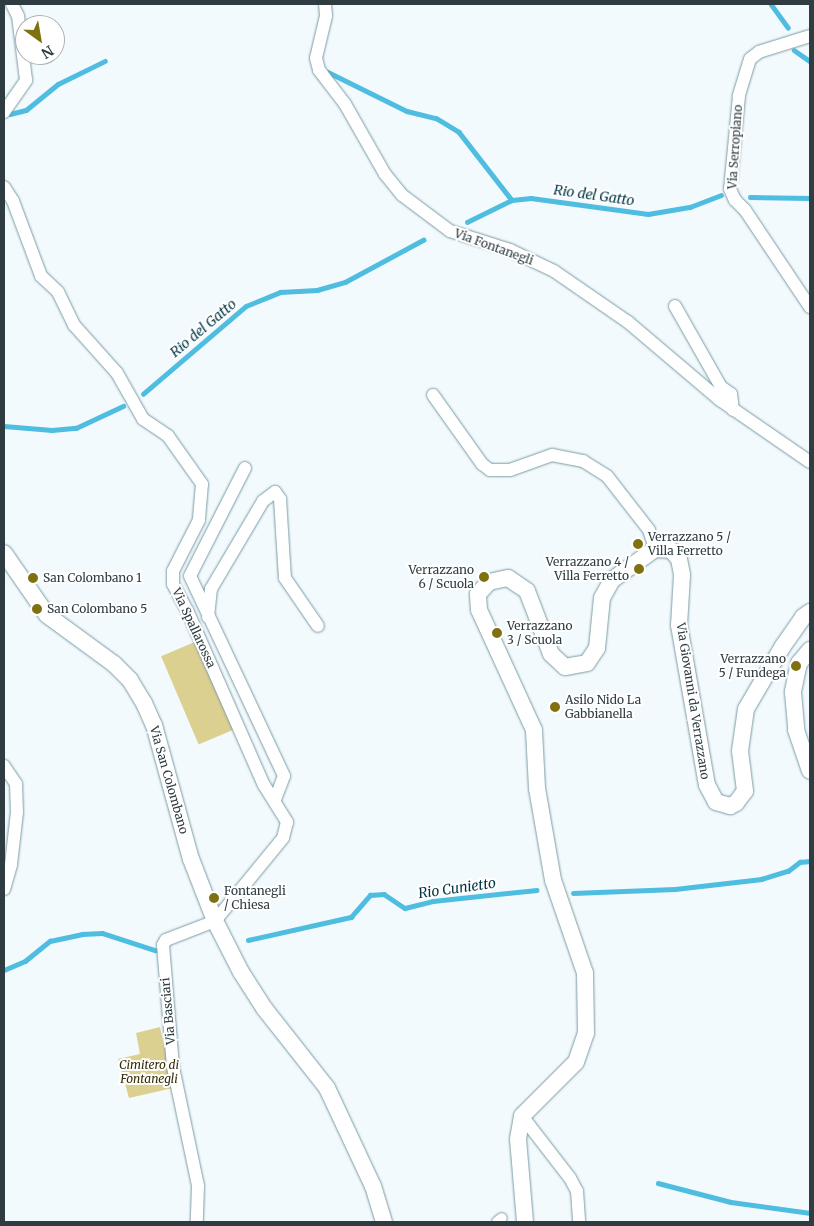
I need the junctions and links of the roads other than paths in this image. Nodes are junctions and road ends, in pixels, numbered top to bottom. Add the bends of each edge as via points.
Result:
1 (12, 4) edge
2 (325, 4) edge
3 (810, 36) edge
4 (4, 112) edge
5 (4, 187) edge
6 (675, 306) dead end
7 (810, 307) edge
8 (433, 395) dead end
9 (733, 410) junction
10 (810, 462) edge
11 (245, 468) dead end
12 (655, 549) junction
13 (4, 553) edge
14 (810, 612) edge
15 (208, 617) junction
16 (318, 626) dead end
17 (810, 650) edge
18 (4, 766) edge
19 (810, 772) edge
20 (275, 799) junction
21 (4, 889) edge
22 (213, 917) junction
23 (522, 1116) junction
24 (197, 1222) edge
25 (384, 1222) edge
26 (524, 1222) edge
27 (579, 1222) edge

1 - 4 street via 18,16 26,80
2 - 9 street, Via Fontanegli via 326,16 316,58 319,70 345,104 385,174 402,195 450,231 510,250 554,270 628,322
3 - 7 street, Via Serropiano via 759,52 750,59 739,96 730,189 734,200 745,210
5 - 20 street, Via Spallarossa via 13,201 41,276 58,292 74,325 117,373 143,419 168,436 202,484 199,520 173,571 172,584 187,610 264,785
6 - 9 street via 721,386 731,394
8 - 12 street via 482,464 490,470 510,470 552,455 583,461 607,476 649,530
9 - 10 street, Via Fontanegli
11 - 15 street, Via Spallarossa via 190,576
12 - 14 street, Via Giovanni da Verrazzano via 671,550 679,559 682,575 679,625 706,785 713,798 722,804 736,803 746,791 740,750 746,709 792,633
12 - 23 street via 612,580 602,598 597,648 587,663 565,666 551,654 527,591 508,578 490,582 478,594 479,610 534,730 537,788 553,880 585,973 586,1033 576,1062
13 - 22 street, Via San Colombano via 47,615 114,664 130,680 144,703 154,725 191,859
15 - 16 street, Via Spallarossa via 211,589 263,501 275,492 280,499 285,578
15 - 20 street, Via Spallarossa via 284,776
17 - 19 street via 800,663 793,692 796,730
18 - 21 street via 16,784 17,812 11,866
20 - 22 street, Via Spallarossa via 287,822 283,838
22 - 24 street, Via Basciari via 166,940 163,945 172,1067 198,1186
22 - 25 street via 264,1008 327,1088 373,1186
23 - 26 street via 518,1139
23 - 27 street via 577,1191

